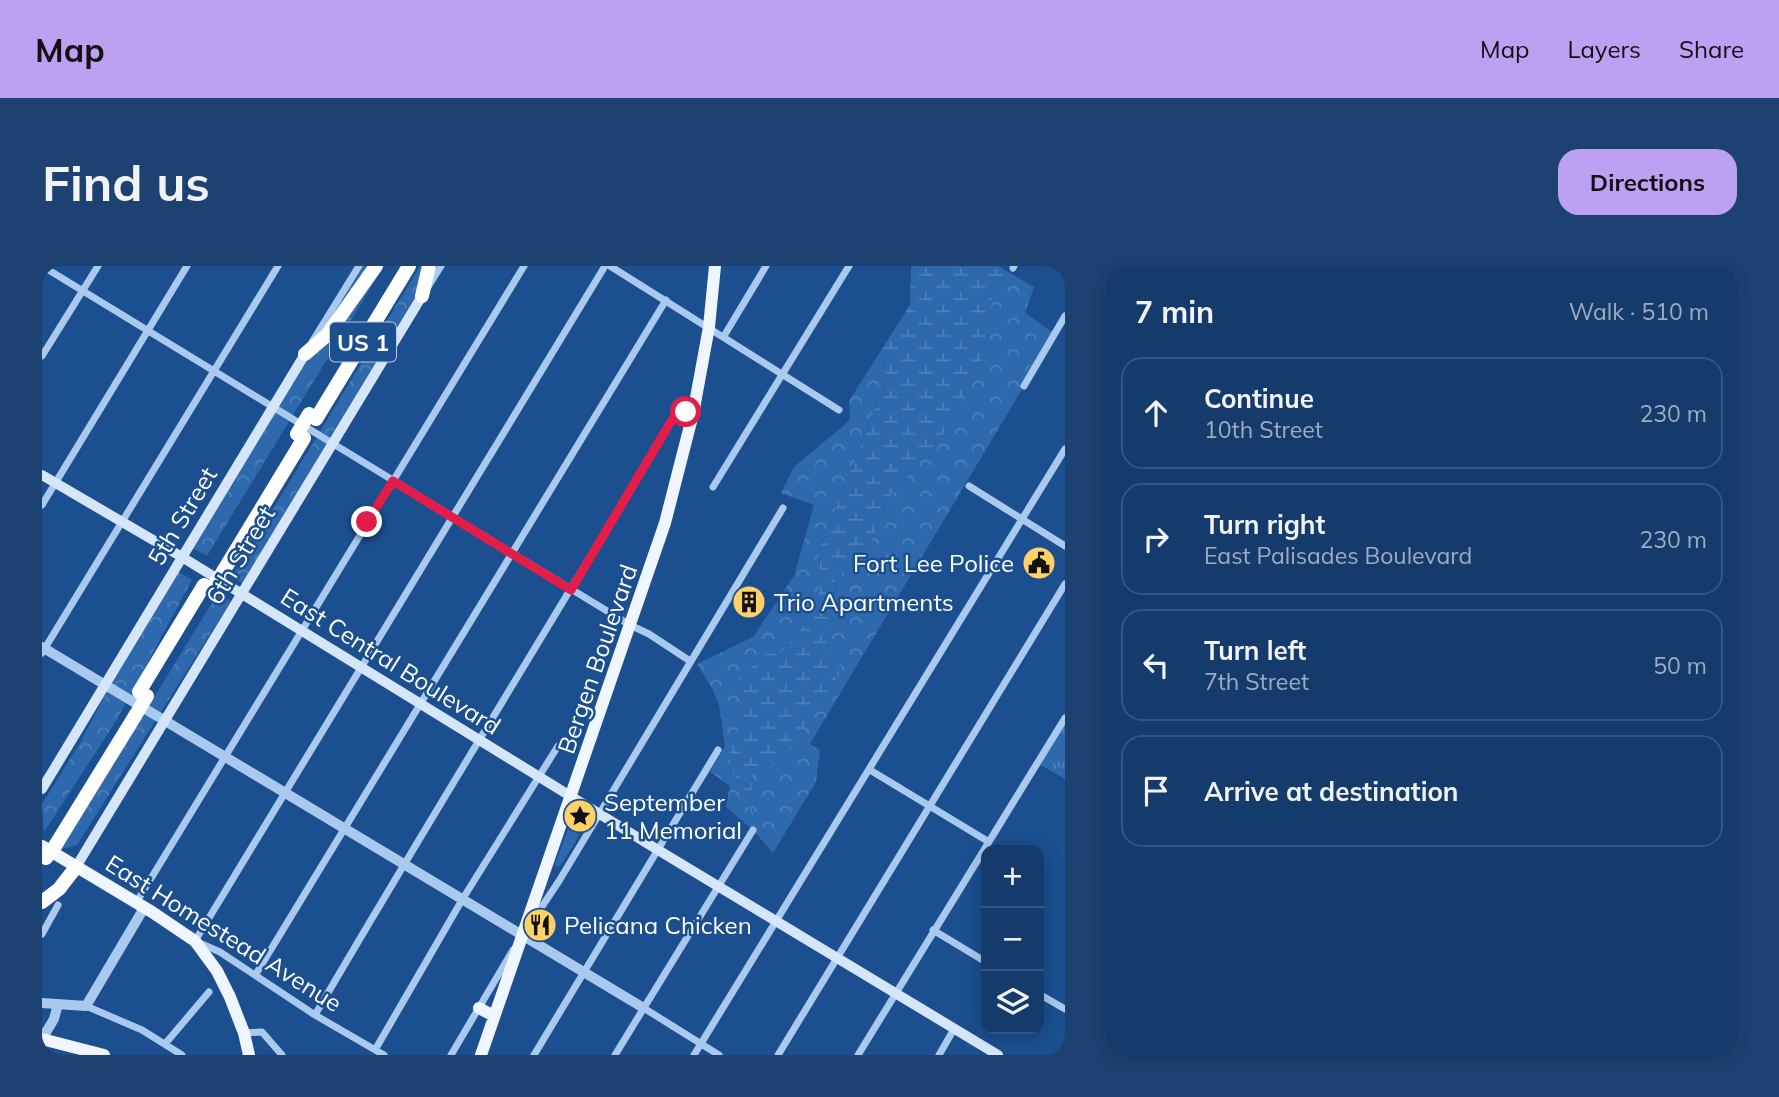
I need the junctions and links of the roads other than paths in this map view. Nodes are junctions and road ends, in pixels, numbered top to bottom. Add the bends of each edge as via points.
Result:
1 (42, 266) edge
2 (97, 266) edge
3 (187, 266) edge
4 (278, 266) edge
5 (359, 266) edge
6 (376, 266) edge
7 (399, 266) edge
8 (409, 266) edge
9 (429, 266) edge
10 (441, 266) edge
11 (524, 266) edge
12 (605, 266) edge
13 (610, 266) edge
14 (715, 266) edge
15 (766, 266) edge
16 (849, 266) edge
17 (82, 291) junction
18 (422, 296) junction
19 (666, 300) junction
20 (1065, 316) edge
21 (709, 327) junction
22 (147, 330) junction
23 (724, 336) junction
24 (305, 354) junction
25 (42, 356) edge
26 (214, 372) junction
27 (782, 375) junction
28 (1024, 386) dead end
29 (274, 406) junction
30 (839, 410) dead end
31 (693, 414) junction
32 (312, 417) junction
33 (333, 442) junction
34 (1065, 449) edge
35 (42, 475) edge
36 (393, 481) junction
37 (55, 483) junction
38 (969, 486) dead end
39 (713, 487) dead end
40 (42, 505) edge
41 (783, 508) dead end
42 (453, 518) junction
43 (1022, 520) junction
44 (120, 523) junction
45 (1065, 546) edge
46 (513, 554) junction
47 (181, 557) junction
48 (1065, 584) edge
49 (571, 590) junction
50 (241, 593) junction
51 (630, 625) junction
52 (300, 630) junction
53 (43, 649) edge
54 (690, 662) junction
55 (360, 666) junction
56 (105, 684) junction
57 (421, 703) junction
58 (1065, 718) edge
59 (164, 719) junction
60 (480, 740) junction
61 (558, 746) dead end
62 (718, 750) dead end
63 (224, 756) junction
64 (870, 770) junction
65 (540, 777) junction
66 (42, 789) edge
67 (284, 792) junction
68 (572, 797) junction
69 (929, 806) junction
70 (598, 813) junction
71 (343, 828) junction
72 (753, 830) dead end
73 (989, 842) junction
74 (46, 850) edge
75 (658, 850) junction
76 (403, 864) junction
77 (76, 867) junction
78 (718, 884) junction
79 (462, 900) junction
80 (42, 902) edge
81 (58, 905) dead end
82 (140, 905) junction
83 (777, 920) junction
84 (933, 930) junction
85 (42, 934) edge
86 (522, 936) junction
87 (195, 941) junction
88 (836, 956) junction
89 (981, 959) edge
90 (583, 972) junction
91 (256, 974) junction
92 (209, 992) dead end
93 (896, 993) junction
94 (1044, 997) edge
95 (42, 1003) edge
96 (58, 1004) junction
97 (86, 1006) junction
98 (642, 1007) junction
99 (479, 1008) junction
100 (1065, 1009) edge
101 (315, 1015) junction
102 (494, 1016) junction
103 (954, 1029) junction
104 (244, 1033) junction
105 (46, 1040) edge
106 (165, 1044) junction
107 (701, 1044) junction
108 (374, 1050) junction
109 (104, 1055) edge
110 (182, 1055) edge
111 (249, 1055) edge
112 (282, 1055) edge
113 (384, 1055) edge
114 (451, 1055) edge
115 (481, 1055) edge
116 (534, 1055) edge
117 (615, 1055) edge
118 (694, 1055) edge
119 (719, 1055) edge
120 (778, 1055) edge
121 (858, 1055) edge
122 (939, 1055) edge
123 (998, 1055) edge

1 - 17 street
2 - 17 street
3 - 22 street
4 - 26 street
5 - 24 street, 5th Street
6 - 24 highway via 327,335
7 - 32 highway, US 1
8 - 32 highway, US 1
9 - 18 highway
10 - 18 street, 6th Street
11 - 36 street
12 - 42 street
13 - 19 street
14 - 21 main road, Bergen Boulevard
15 - 23 street
16 - 27 street
17 - 22 street
17 - 25 street
18 - 33 main road, 6th Street
19 - 21 street
19 - 46 street
20 - 28 street
21 - 23 street
21 - 31 main road, Bergen Boulevard
22 - 26 street
22 - 37 street
23 - 27 street
24 - 29 main road, 5th Street
26 - 29 street
26 - 44 street
27 - 30 street
27 - 39 street
29 - 33 street
29 - 47 main road, 5th Street
31 - 49 street via 678,412 670,423
31 - 51 main road, Bergen Boulevard via 665,523
32 - 74 highway, US 1, bridge
33 - 36 street
33 - 50 main road, 6th Street
34 - 43 street
35 - 37 main road, East Central Boulevard
36 - 42 street
36 - 52 street
37 - 40 street
37 - 44 main road, East Central Boulevard
38 - 43 street
41 - 54 street
42 - 46 street
42 - 55 street
43 - 45 street
43 - 64 street
44 - 47 main road, East Central Boulevard
44 - 53 street
46 - 49 street
46 - 57 street
47 - 50 main road, East Central Boulevard
47 - 56 main road, 5th Street
48 - 69 street
49 - 51 street
49 - 60 street
50 - 52 main road, East Central Boulevard
50 - 59 main road, 6th Street
51 - 54 street
51 - 68 main road, Bergen Boulevard
52 - 55 main road, East Central Boulevard
52 - 63 street
53 - 56 street
54 - 70 street
55 - 57 main road, East Central Boulevard
55 - 67 street
56 - 59 street
56 - 66 main road, 5th Street
57 - 60 main road, East Central Boulevard
57 - 71 street
58 - 73 street
59 - 63 street
59 - 77 main road, 6th Street
60 - 65 main road, East Central Boulevard
60 - 76 street
61 - 65 street
62 - 75 street
63 - 67 street
63 - 82 street
64 - 69 street
64 - 83 street
65 - 68 main road, East Central Boulevard
65 - 79 street
67 - 71 street
67 - 87 street
68 - 70 main road, East Central Boulevard
68 - 86 main road, Bergen Boulevard
69 - 73 street
69 - 88 street
70 - 75 main road, East Central Boulevard
70 - 86 street
71 - 76 street
71 - 91 street
72 - 78 street
73 - 84 street
74 - 77 main road, East Homestead Avenue
75 - 78 main road, East Central Boulevard
75 - 90 street
76 - 79 street
76 - 101 street
77 - 80 highway
77 - 82 main road, East Homestead Avenue
78 - 83 main road, East Central Boulevard
78 - 98 street
79 - 86 street
79 - 108 street
81 - 85 street
82 - 87 main road, East Homestead Avenue
82 - 97 street
83 - 88 main road, East Central Boulevard
83 - 107 street
84 - 89 street
84 - 93 street
86 - 90 street
86 - 99 street
86 - 102 main road, Bergen Boulevard
87 - 91 street, East Homestead Avenue
87 - 104 main road via 222,981
88 - 93 main road, East Central Boulevard
88 - 120 street
90 - 98 street
90 - 116 street
91 - 101 street, East Homestead Avenue
92 - 106 street
93 - 103 main road, East Central Boulevard
93 - 121 street
94 - 100 street
95 - 96 street
96 - 97 street
96 - 105 street
97 - 106 street
98 - 107 street
98 - 117 street
99 - 102 main road
99 - 114 street
101 - 108 street, East Homestead Avenue
102 - 115 main road, Bergen Boulevard
103 - 122 street
103 - 123 main road, East Central Boulevard
104 - 111 main road
104 - 112 street via 262,1032
105 - 109 main road
106 - 110 street
107 - 118 street
107 - 119 street
108 - 113 street, East Homestead Avenue

